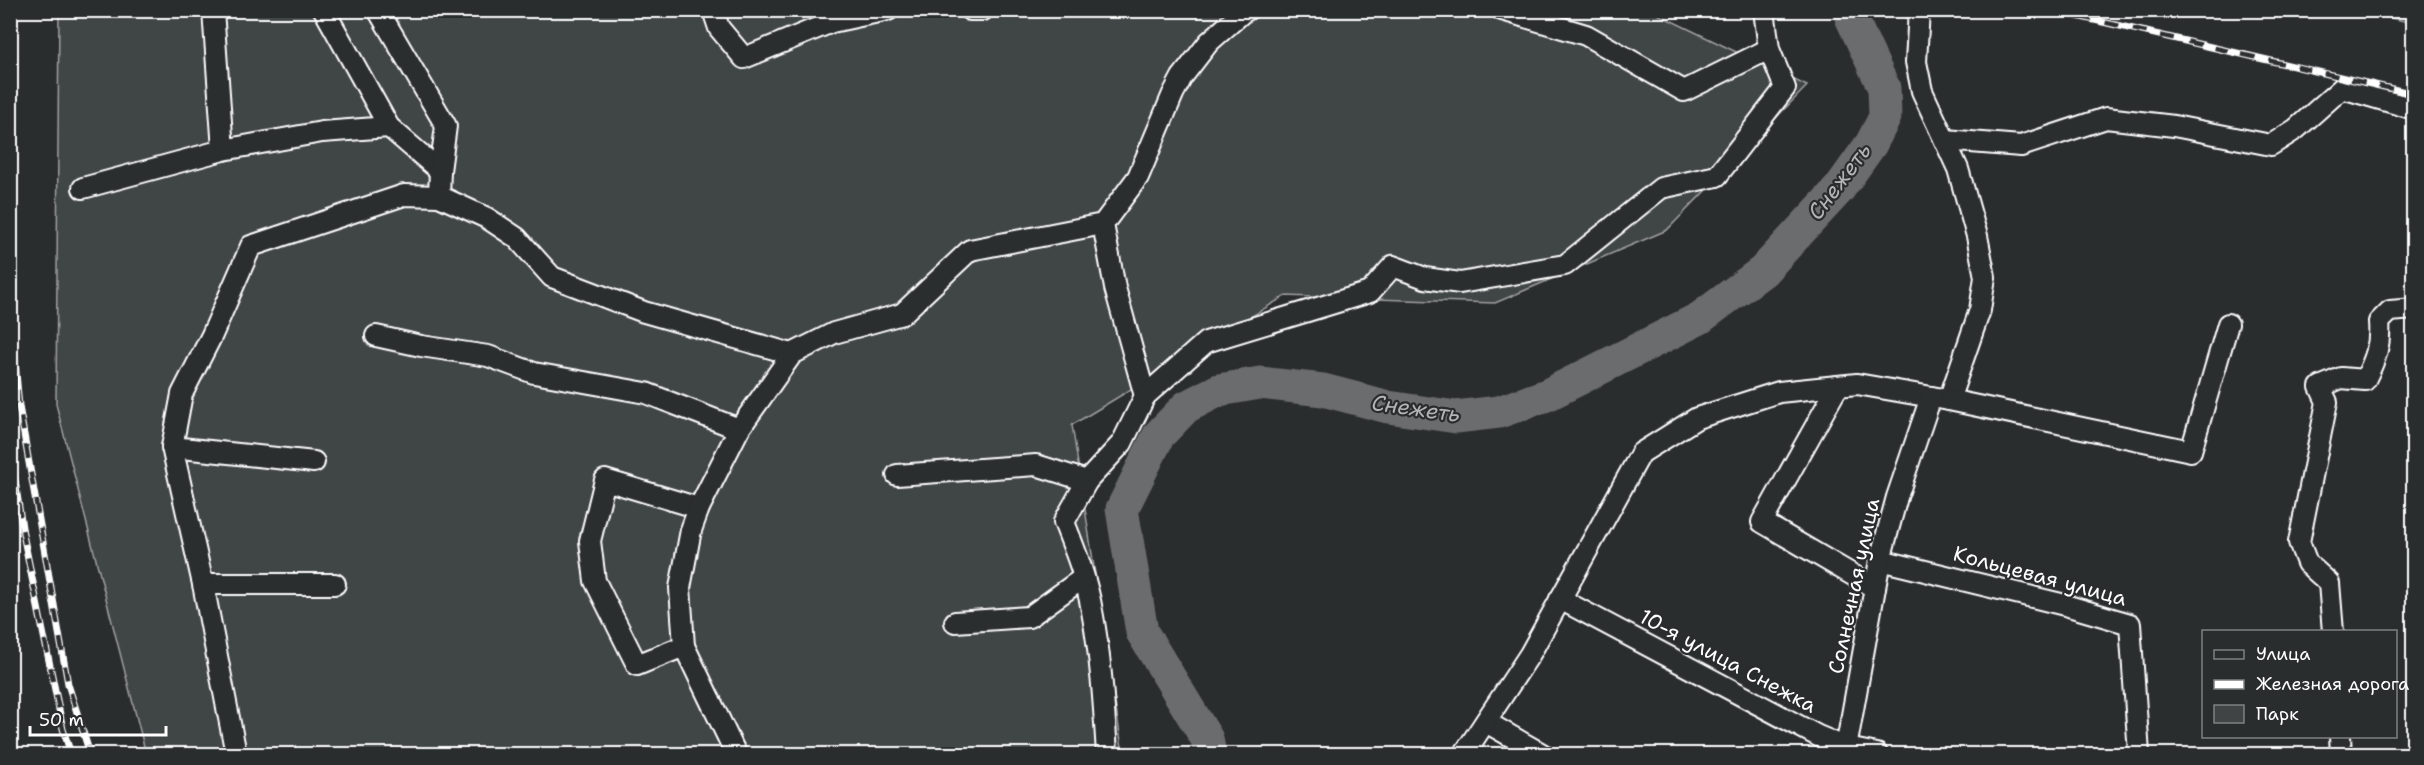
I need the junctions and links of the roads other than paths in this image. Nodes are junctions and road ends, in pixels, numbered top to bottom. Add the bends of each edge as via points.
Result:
1 (213, 10) edge
2 (324, 10) edge
3 (378, 10) edge
4 (713, 10) edge
5 (888, 10) edge
6 (970, 10) edge
7 (983, 10) edge
8 (1223, 10) edge
9 (1502, 10) edge
10 (1764, 10) edge
11 (1919, 10) edge
12 (1245, 11) edge
13 (1769, 49) junction
14 (2414, 109) edge
15 (389, 127) junction
16 (1945, 140) junction
17 (223, 150) junction
18 (440, 171) junction
19 (83, 188) dead end
20 (440, 196) junction
21 (1103, 224) junction
22 (2414, 309) edge
23 (2228, 324) dead end
24 (376, 336) dead end
25 (792, 354) junction
26 (1838, 386) junction
27 (1145, 396) junction
28 (1940, 398) junction
29 (740, 429) junction
30 (172, 447) junction
31 (314, 462) dead end
32 (897, 475) dead end
33 (1087, 481) junction
34 (699, 508) junction
35 (1880, 560) junction
36 (1083, 578) junction
37 (203, 584) junction
38 (335, 584) dead end
39 (1875, 588) junction
40 (1560, 599) junction
41 (955, 622) dead end
42 (2333, 630) edge
43 (684, 646) junction
44 (1485, 722) junction
45 (2340, 738) edge
46 (1846, 751) edge
47 (236, 754) edge
48 (736, 754) edge
49 (1107, 754) edge
50 (1464, 754) edge
51 (1542, 754) edge
52 (1877, 754) edge
53 (2139, 754) edge
54 (2341, 754) edge

1 - 17 street
2 - 15 street
3 - 18 street via 446,126
4 - 5 street via 719,28 744,58 832,22
6 - 7 street
8 - 12 street
9 - 13 street via 1586,35 1684,91
10 - 13 street
11 - 16 street, Солнечная улица via 1916,62 1922,91
12 - 21 street via 1209,42 1182,77 1138,177
13 - 27 street via 1785,88 1717,176 1660,188 1566,265 1460,283 1425,278 1393,267 1370,292 1206,342
14 - 16 street via 2342,88 2271,145 2174,126 2106,118 2021,146
15 - 17 street via 322,132
15 - 18 street
16 - 28 street, Солнечная улица via 1974,225 1984,277 1980,310
17 - 19 street
18 - 20 street
20 - 25 street via 487,218 517,238 552,276 644,312
20 - 30 street via 404,195 251,246 182,394
21 - 25 street via 970,250 902,314 834,333
21 - 27 street via 1115,288
22 - 42 street via 2390,311 2379,322 2381,340 2365,380 2342,378 2320,387 2327,402 2299,542 2307,563 2329,583
23 - 28 street via 2192,451
24 - 29 street via 488,356 534,373 646,393
25 - 29 street
26 - 28 street via 1857,384
26 - 39 street via 1762,522
26 - 40 street via 1779,392 1697,418 1641,453
27 - 33 street via 1122,443
28 - 35 street, Солнечная улица via 1897,497
29 - 34 street
30 - 31 street
30 - 37 street
32 - 33 street via 1036,465
33 - 36 street via 1064,522
34 - 43 street via 680,588
34 - 43 street via 605,480 590,541 595,581 637,665
35 - 39 street, Солнечная улица
35 - 53 street, Кольцевая улица via 2065,604 2130,624
36 - 41 street via 1029,617
36 - 49 street via 1092,608 1102,681
37 - 38 street
37 - 47 street
39 - 46 street, Солнечная улица
40 - 44 street via 1530,654
40 - 46 street, 10-я улица Снежка
43 - 48 street
44 - 50 street
44 - 51 street
45 - 54 street
46 - 52 street, 10-я улица Снежка

